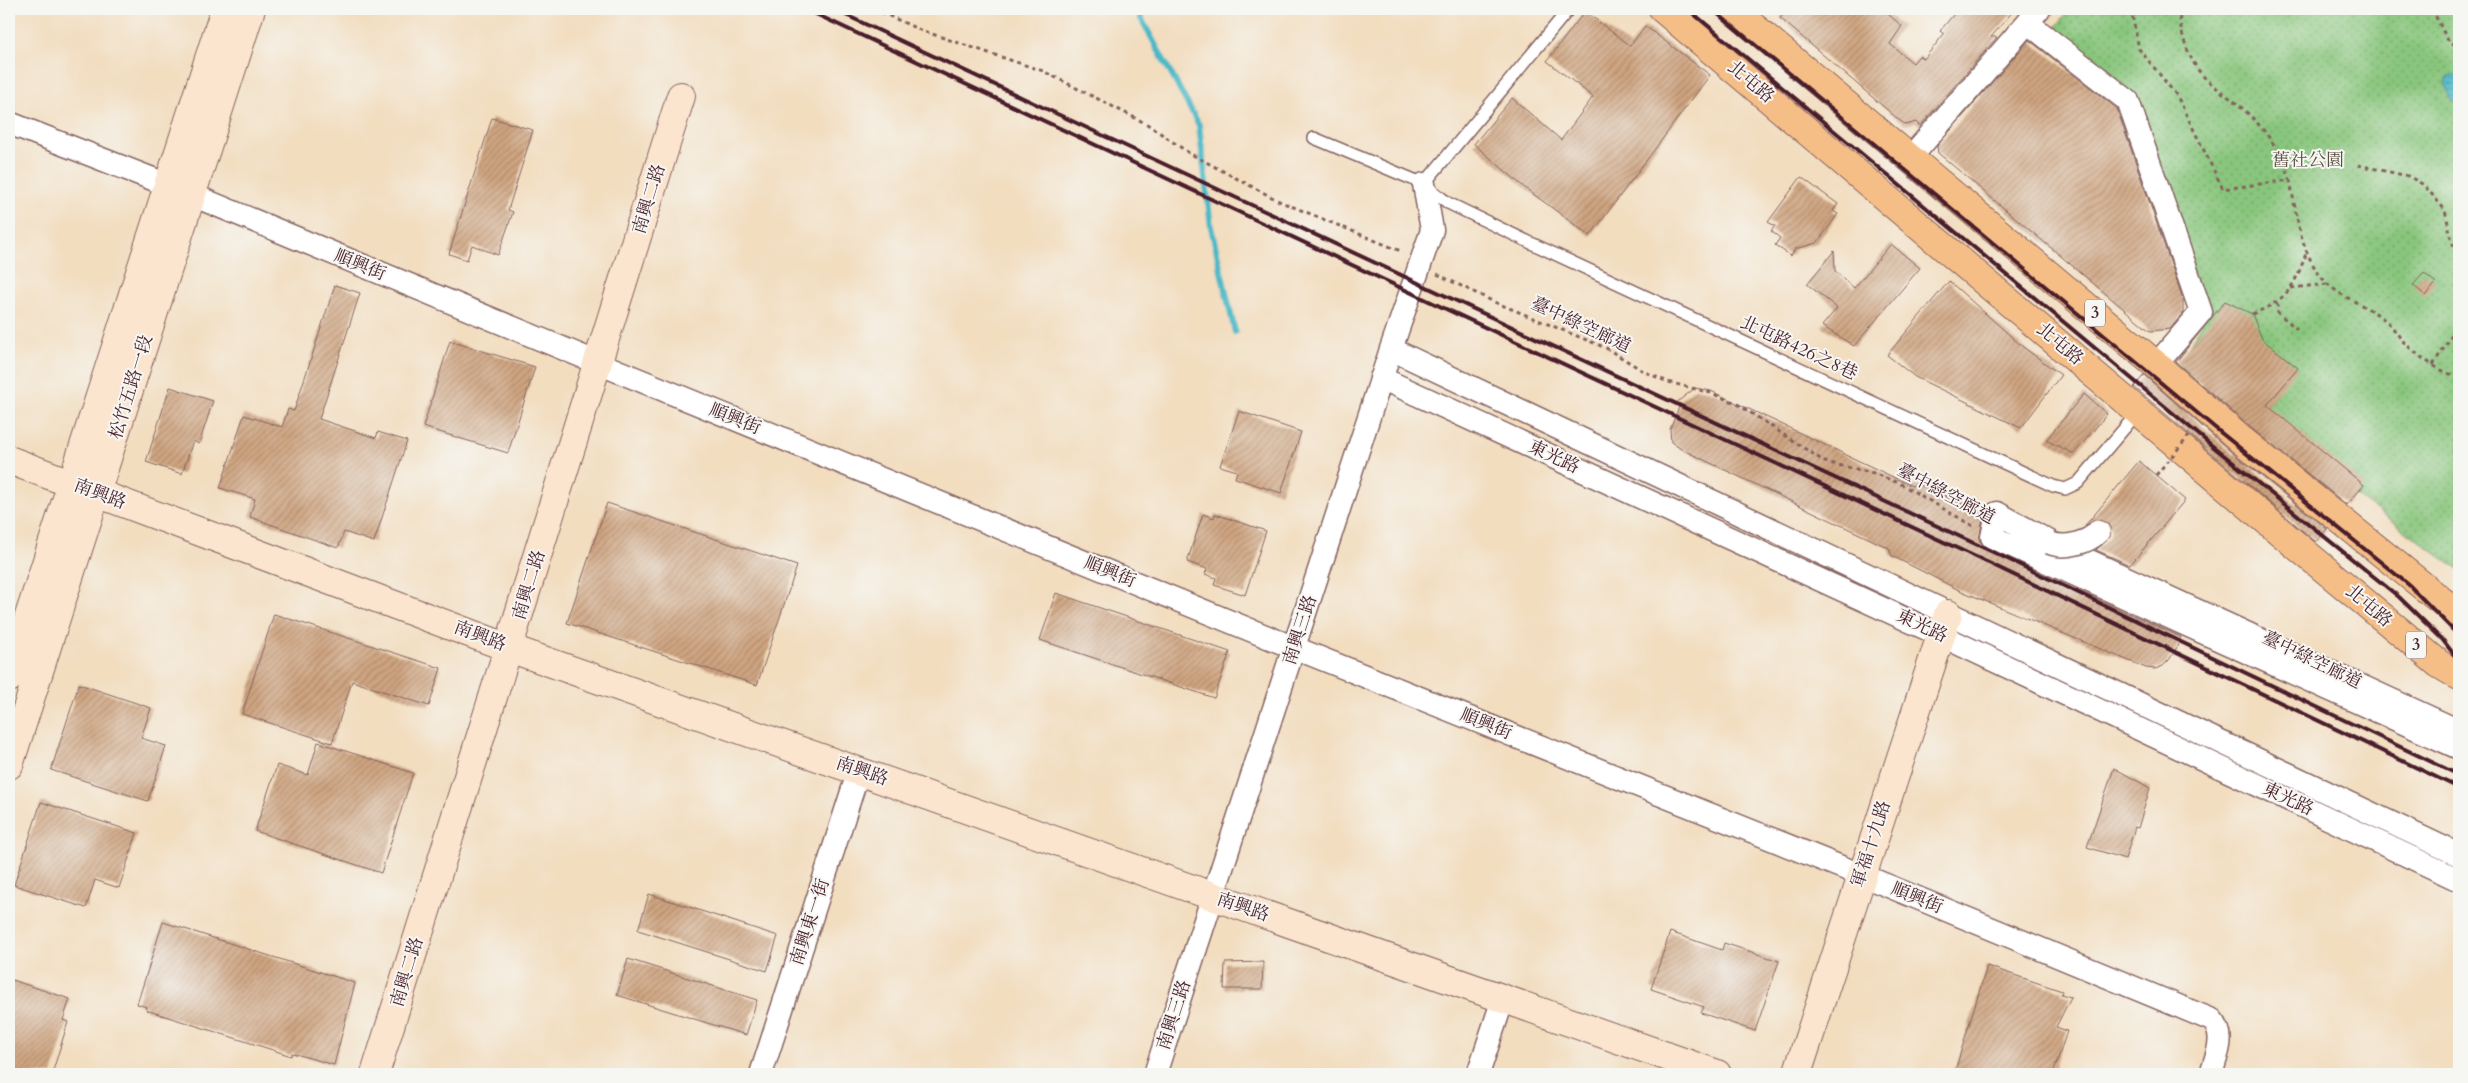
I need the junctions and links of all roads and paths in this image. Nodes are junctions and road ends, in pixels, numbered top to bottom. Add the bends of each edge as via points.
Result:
1 (225, 9) edge
2 (252, 9) edge
3 (874, 9) edge
4 (1569, 9) edge
5 (1663, 9) edge
6 (1732, 9) edge
7 (2131, 9) edge
8 (2179, 9) edge
9 (2432, 9) edge
10 (2034, 16) edge
11 (2459, 48) edge
12 (681, 96) dead end
13 (9, 123) edge
14 (1314, 138) dead end
15 (1910, 158) junction
16 (2358, 165) dead end
17 (2290, 180) junction
18 (1424, 184) junction
19 (179, 190) junction
20 (2307, 250) junction
21 (2459, 260) edge
22 (1420, 264) junction
23 (2328, 284) junction
24 (2291, 288) junction
25 (2277, 303) junction
26 (2252, 314) dead end
27 (2459, 319) edge
28 (2297, 329) dead end
29 (1391, 349) junction
30 (598, 364) junction
31 (2156, 365) junction
32 (2433, 365) junction
33 (2459, 377) edge
34 (1382, 378) junction
35 (2139, 411) junction
36 (2189, 436) dead end
37 (9, 460) edge
38 (2156, 475) dead end
39 (85, 488) junction
40 (2098, 532) dead end
41 (1993, 535) junction
42 (2054, 545) junction
43 (2459, 615) edge
44 (1944, 624) junction
45 (1294, 647) junction
46 (509, 648) junction
47 (2459, 676) edge
48 (9, 678) edge
49 (2459, 731) edge
50 (2459, 748) edge
51 (9, 766) edge
52 (859, 770) junction
53 (2459, 855) edge
54 (1861, 875) junction
55 (2459, 880) edge
56 (1213, 896) junction
57 (1503, 999) junction
58 (375, 1074) edge
59 (761, 1074) edge
60 (1155, 1074) edge
61 (1478, 1074) edge
62 (1717, 1074) edge
63 (1797, 1074) edge
64 (2211, 1074) edge

1 - 19 street, 松竹五路一段
2 - 19 street, 松竹五路一段
3 - 22 path, 臺中綠空廊道 via 920,30 1043,70 1147,124 1169,142 1301,211 1407,253
4 - 18 lane
5 - 35 main road, 北屯路 / 3
6 - 15 main road, 3
7 - 17 path via 2138,49 2177,96 2222,189
8 - 17 path via 2182,32 2192,59 2212,84 2263,129 2282,159
9 - 11 path via 2447,39
10 - 15 street
10 - 31 street via 2128,101 2201,312
12 - 30 street, 南興二路
13 - 19 street, 順興街
14 - 18 lane, 北屯路426之8巷
15 - 31 main road, 3
16 - 21 path via 2412,177 2424,185 2445,210
17 - 20 path
18 - 22 street, 南興三路 via 1432,230
18 - 35 lane, 北屯路426之8巷 via 1448,203 1531,243 2053,486 2065,489 2078,483
19 - 30 street, 順興街
19 - 39 street, 松竹五路一段
20 - 23 path via 2312,264
20 - 24 path
22 - 29 street, 南興三路
22 - 41 path, 臺中綠空廊道 via 1469,291 1606,348 1644,372 1736,404 1825,462 1873,473 1901,484
23 - 24 path
23 - 32 path via 2389,323 2416,354
24 - 25 path
25 - 26 path
25 - 28 path via 2278,313
27 - 32 path
29 - 34 street, 南興三路
29 - 44 street, 東光路
30 - 45 street, 順興街
30 - 46 street, 南興二路
31 - 43 main road, 3 via 2240,439
32 - 33 path
34 - 44 street, 東光路
34 - 45 street, 南興三路
35 - 47 main road, 北屯路 / 3 via 2375,612 2439,664
36 - 38 path, bridge
37 - 39 street, 南興路
39 - 46 street, 南興路
39 - 48 street, 松竹五路一段
39 - 51 street, 松竹五路一段
40 - 42 street, bridge via 2092,539
41 - 42 street via 1997,513
41 - 50 street via 2011,546
42 - 49 street
44 - 53 street, 東光路
44 - 54 street, 軍福十九路
44 - 55 street, 東光路
45 - 54 street, 順興街
45 - 56 street, 南興三路
46 - 52 street, 南興路
46 - 58 street, 南興二路
52 - 56 street, 南興路
52 - 59 street, 南興東一街
54 - 63 street, 軍福十九路
54 - 64 street, 順興街 via 2212,1020 2217,1025 2220,1041
56 - 57 street, 南興路
56 - 60 street, 南興三路
57 - 61 street
57 - 62 street, 南興路

